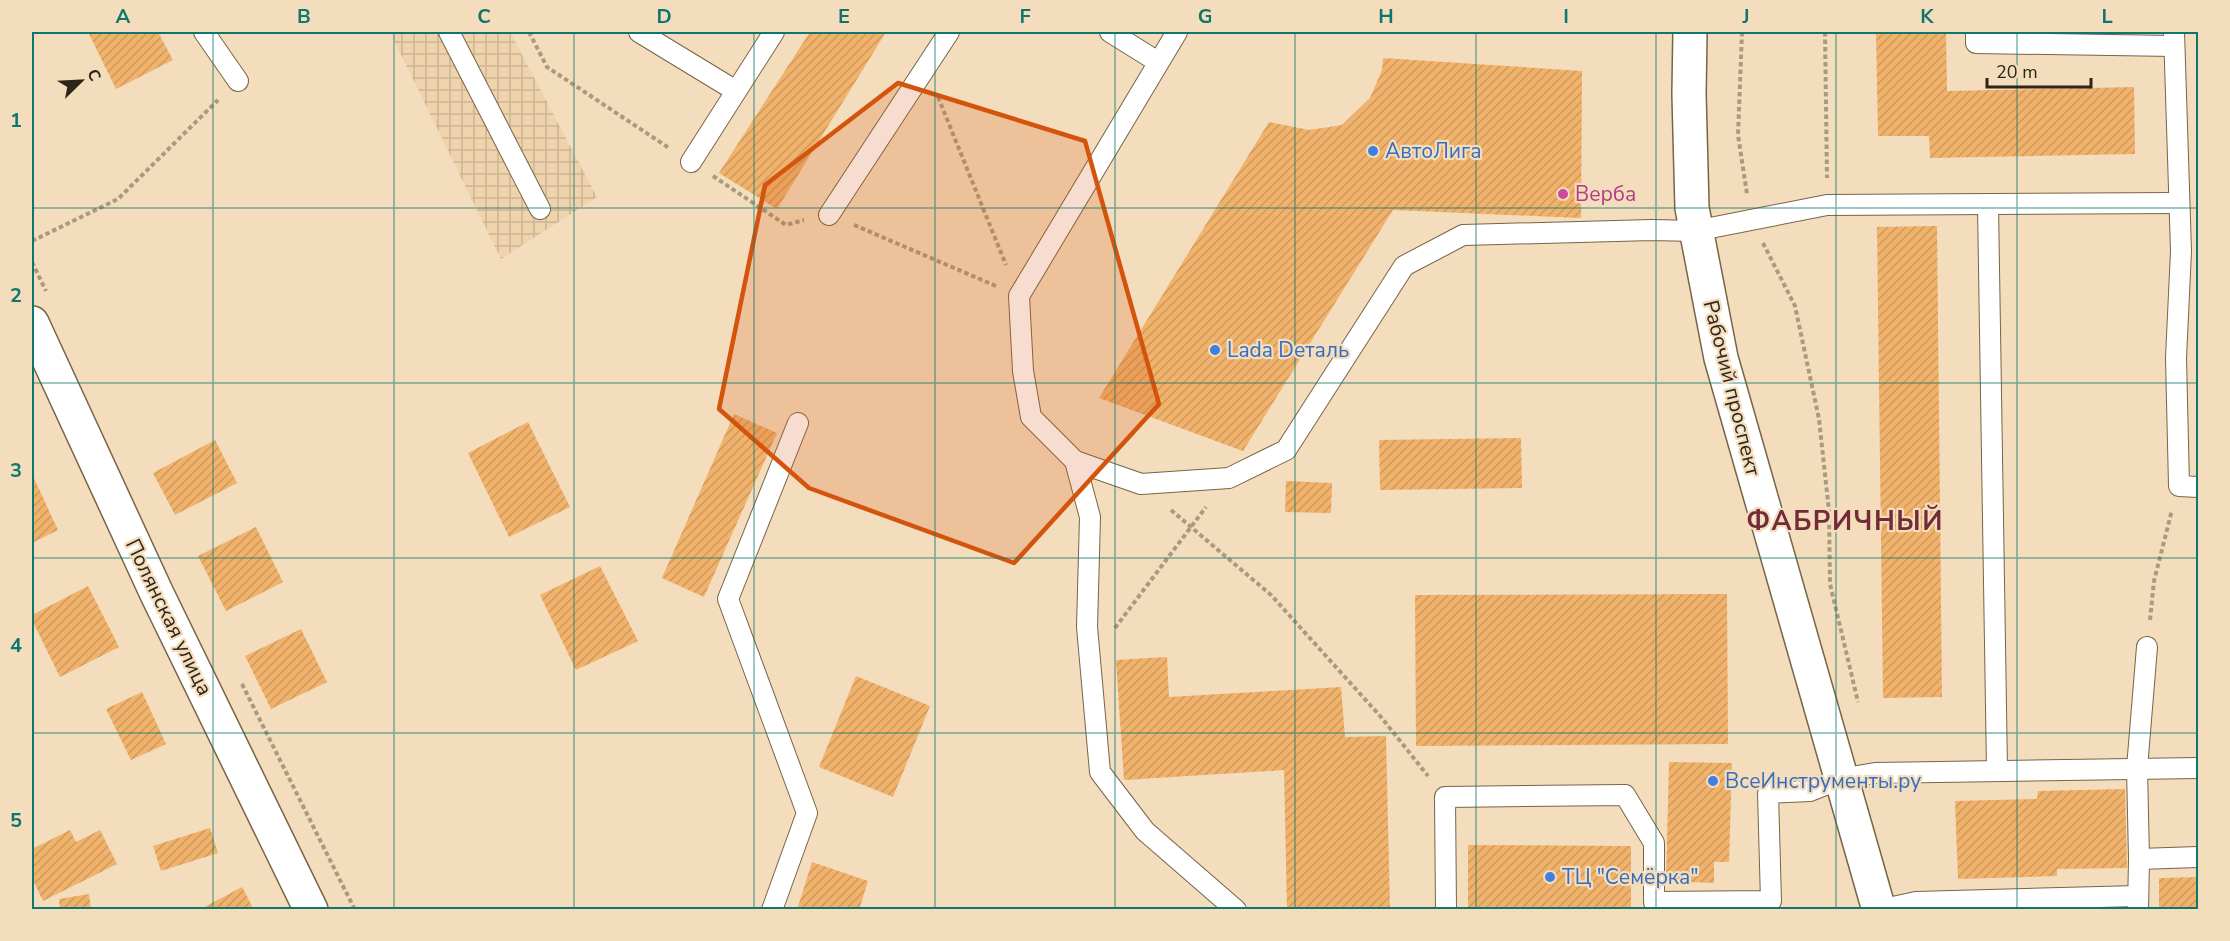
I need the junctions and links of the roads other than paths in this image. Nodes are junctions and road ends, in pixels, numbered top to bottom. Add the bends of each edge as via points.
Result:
1 (204, 32) edge
2 (449, 32) edge
3 (639, 32) edge
4 (774, 32) edge
5 (949, 32) edge
6 (1110, 32) edge
7 (1177, 32) edge
8 (1690, 32) edge
9 (1976, 32) edge
10 (2174, 39) edge
11 (1158, 63) junction
12 (238, 81) road end
13 (736, 91) junction
14 (691, 162) road end
15 (2178, 203) junction
16 (1988, 205) junction
17 (540, 208) dead end
18 (830, 215) dead end
19 (1695, 231) junction
20 (2190, 250) edge
21 (32, 323) edge
22 (798, 423) dead end
23 (1075, 461) junction
24 (2199, 487) edge
25 (2147, 647) road end
26 (2137, 768) junction
27 (2199, 768) edge
28 (1997, 770) junction
29 (1840, 779) junction
30 (2199, 857) edge
31 (2139, 859) junction
32 (2138, 903) edge
33 (1771, 905) edge
34 (311, 909) edge
35 (772, 909) edge
36 (1236, 909) edge
37 (1446, 909) edge
38 (1879, 909) edge

1 - 12 lane
2 - 17 lane
3 - 13 lane
4 - 13 lane
5 - 18 lane
6 - 11 lane
7 - 11 lane
8 - 19 street, Рабочий проспект
9 - 10 lane via 1976,43
10 - 15 lane
11 - 23 lane via 1019,296 1023,371 1031,417
13 - 14 lane
15 - 16 lane
15 - 20 lane
16 - 19 lane via 1827,205
16 - 28 lane
19 - 23 lane via 1463,235 1404,266 1286,450 1229,478 1141,484
19 - 29 street, Рабочий проспект via 1721,358
20 - 24 lane via 2176,358 2178,486
21 - 34 street, Полянская улица via 157,594
22 - 35 lane via 728,599 807,813
23 - 36 lane via 1090,517 1087,627 1100,772 1145,831
25 - 26 lane
26 - 27 lane
26 - 28 lane
26 - 31 lane
28 - 29 lane via 1875,773
29 - 33 lane via 1810,790 1768,793
29 - 38 street, Рабочий проспект
30 - 31 lane
31 - 32 lane
32 - 38 lane via 1916,902
33 - 37 lane via 1654,902 1654,843 1625,795 1445,797

